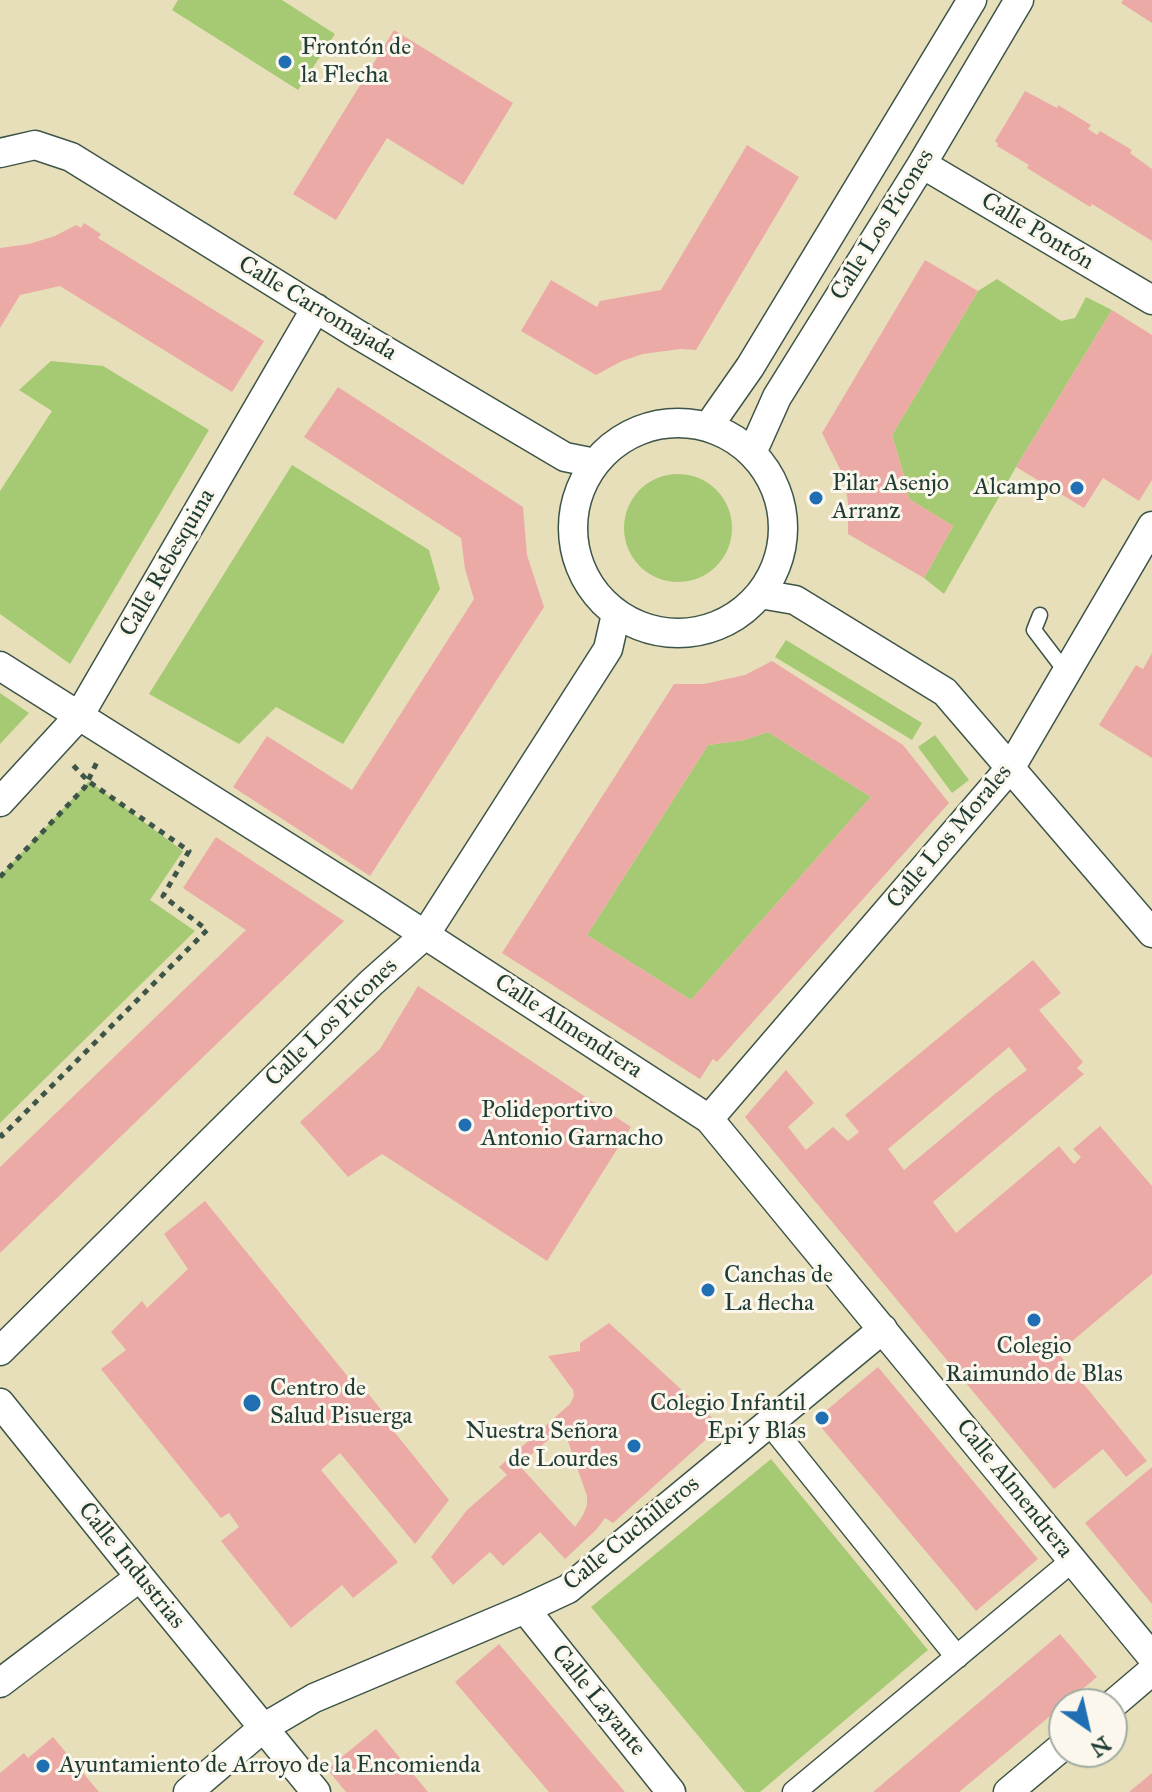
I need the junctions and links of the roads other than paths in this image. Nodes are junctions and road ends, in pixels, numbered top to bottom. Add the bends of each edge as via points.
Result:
1 (972, 0) edge
2 (1019, 0) edge
3 (0, 153) edge
4 (922, 164) junction
5 (1152, 300) edge
6 (316, 308) junction
7 (708, 427) junction
8 (752, 453) junction
9 (588, 475) junction
10 (1152, 526) edge
11 (767, 582) junction
12 (1040, 615) dead end
13 (628, 620) junction
14 (0, 666) edge
15 (1066, 672) junction
16 (79, 716) junction
17 (1011, 767) junction
18 (0, 802) edge
19 (1152, 933) edge
20 (425, 935) junction
21 (709, 1119) junction
22 (883, 1329) junction
23 (0, 1351) edge
24 (0, 1403) edge
25 (769, 1423) junction
26 (1073, 1560) junction
27 (140, 1577) junction
28 (525, 1609) junction
29 (957, 1657) junction
30 (1152, 1657) edge
31 (1152, 1671) edge
32 (0, 1683) edge
33 (1128, 1691) edge
34 (263, 1728) junction
35 (1048, 1758) edge
36 (188, 1792) edge
37 (316, 1792) edge
38 (671, 1792) edge
39 (794, 1792) edge
40 (1008, 1792) edge

1 - 7 street, Calle Los Picones via 750,367
2 - 4 street, Calle Los Picones
3 - 6 street, Calle Carromajada via 35,145 71,157
4 - 5 street, Calle Pontón
4 - 8 street, Calle Los Picones via 777,397
6 - 9 street, Calle Carromajada
6 - 16 street, Calle Rebesquina
7 - 8 street
7 - 9 street via 685,423 634,433 610,449
8 - 11 street via 767,472 783,518 783,543
9 - 13 street via 573,514 577,561 604,604
10 - 15 street, Calle Los Morales
11 - 13 street via 745,609 707,629 653,631
11 - 17 street via 945,692
12 - 15 lane via 1034,630
13 - 20 street, Calle Los Picones
14 - 16 street, Calle Almendrera
15 - 17 street, Calle Los Morales
16 - 18 street, Calle Rebesquina
16 - 20 street, Calle Almendrera
17 - 19 street
17 - 21 street, Calle Los Morales
20 - 21 street, Calle Almendrera
20 - 23 street, Calle Los Picones
21 - 22 street, Calle Almendrera
22 - 25 street, Calle Cuchilleros
22 - 26 street, Calle Almendrera
24 - 27 street, Calle Industrias
25 - 28 street, Calle Cuchilleros via 568,1589
25 - 29 street
26 - 29 street
26 - 30 street, Calle Almendrera
27 - 32 street
27 - 34 street, Calle Industrias
28 - 34 street, Calle Cuchilleros via 314,1698
28 - 38 street, Calle Layante
29 - 39 street
31 - 33 street
34 - 36 street, Calle Cuchilleros
34 - 37 street, Calle Industrias
35 - 40 street

